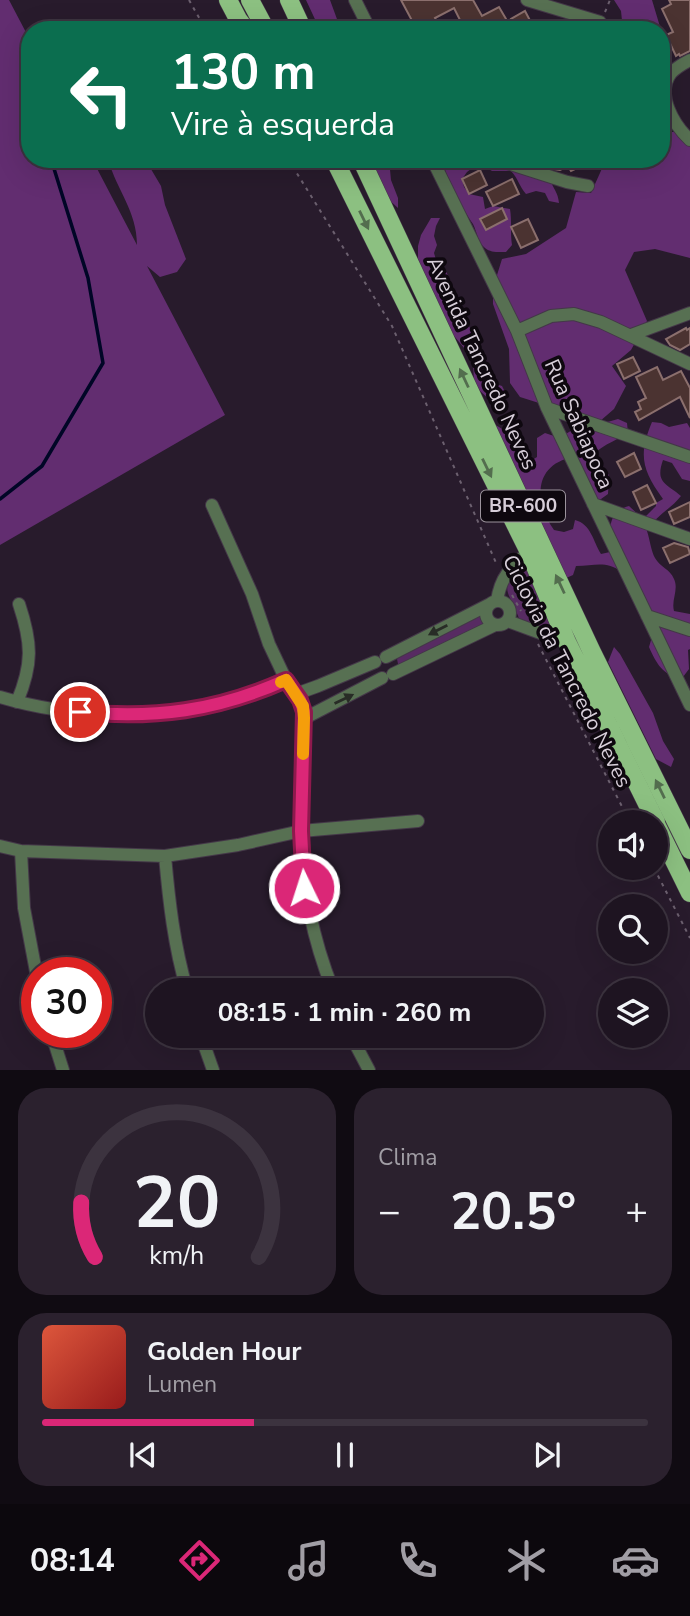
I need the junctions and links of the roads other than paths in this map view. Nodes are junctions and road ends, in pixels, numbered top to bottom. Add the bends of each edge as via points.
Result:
1 (228, 0) edge
2 (250, 0) edge
3 (289, 0) edge
4 (300, 0) edge
5 (355, 0) edge
6 (527, 0) edge
7 (239, 21) edge
8 (261, 21) edge
9 (299, 21) edge
10 (307, 21) edge
11 (366, 21) edge
12 (596, 21) edge
13 (690, 60) edge
14 (670, 75) edge
15 (670, 113) edge
16 (690, 140) edge
17 (338, 168) edge
18 (365, 168) edge
19 (436, 168) edge
20 (523, 168) edge
21 (588, 186) dead end
22 (690, 313) edge
23 (517, 331) junction
24 (631, 335) junction
25 (690, 364) edge
26 (547, 408) junction
27 (690, 457) edge
28 (593, 504) junction
29 (212, 505) dead end
30 (690, 539) edge
31 (529, 552) junction
32 (494, 602) junction
33 (19, 604) dead end
34 (647, 616) junction
35 (502, 623) junction
36 (690, 631) edge
37 (567, 642) junction
38 (381, 659) junction
39 (388, 676) junction
40 (286, 680) junction
41 (296, 694) junction
42 (0, 697) edge
43 (17, 702) junction
44 (690, 705) edge
45 (304, 718) junction
46 (650, 810) edge
47 (418, 821) dead end
48 (301, 831) junction
49 (0, 846) edge
50 (668, 848) edge
51 (690, 850) edge
52 (21, 851) junction
53 (165, 856) junction
54 (690, 893) edge
55 (33, 957) edge
56 (184, 978) edge
57 (328, 978) edge
58 (56, 1048) edge
59 (205, 1048) edge
60 (356, 1048) edge
61 (366, 1069) edge
62 (64, 1070) edge
63 (213, 1070) edge

1 - 7 main road
2 - 8 main road
3 - 9 main road
4 - 10 main road
5 - 11 street
6 - 12 street
13 - 14 street
15 - 16 street
17 -> 31 main road, Avenida Tancredo Neves / BR-600
51 -> 18 main road, Avenida Tancredo Neves / BR-600
19 - 23 street, Rua Sabiapoca
20 - 21 street
22 - 24 street
23 - 24 street via 551,316 574,314
23 - 26 street, Rua Sabiapoca
24 - 25 street
26 - 27 street
26 - 28 street, Rua Sabiapoca
28 - 30 street
28 - 34 street, Rua Sabiapoca
29 - 40 street
31 - 32 street via 504,577
31 - 37 main road, Avenida Tancredo Neves / BR-600
32 - 35 street via 486,616 491,623
32 - 35 street via 508,605 511,613
32 -> 38 street
33 - 43 street via 30,654
34 - 36 street
34 - 44 street, Rua Sabiapoca
35 - 37 street
35 - 39 street
37 - 46 main road, Avenida Tancredo Neves / BR-600
38 - 39 street via 374,672
38 - 39 street via 395,663 395,671
38 - 41 street
45 -> 39 street
40 - 41 street
40 - 43 street via 224,703 183,711 103,714
41 - 45 street
42 - 43 street
45 - 48 street
47 - 48 street
48 - 53 street
48 - 57 street via 304,888
49 - 52 street
50 - 54 main road, Avenida Tancredo Neves / BR-600
52 - 53 street
52 - 55 street via 24,908
53 - 56 street via 171,920
58 - 62 street
59 - 63 street
60 - 61 street

